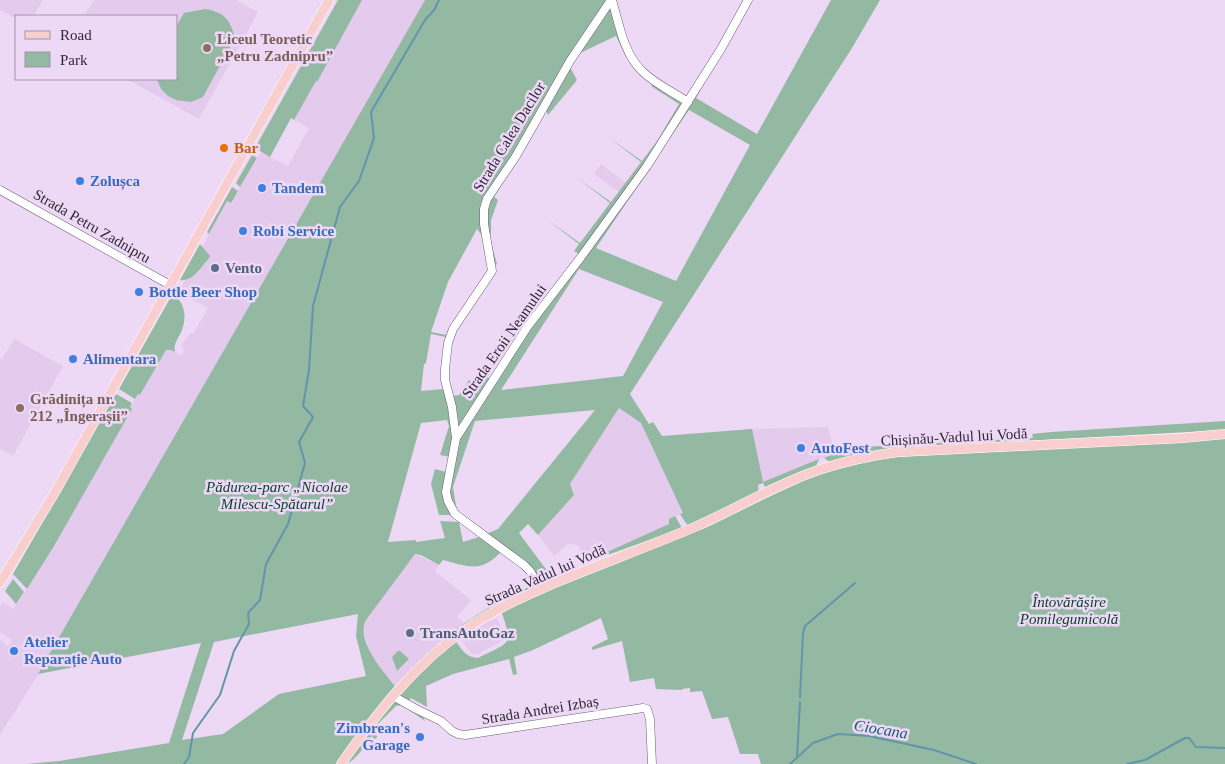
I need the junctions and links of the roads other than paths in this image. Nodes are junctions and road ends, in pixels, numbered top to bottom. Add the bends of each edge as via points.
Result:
1 (329, 0) edge
2 (611, 0) edge
3 (748, 0) edge
4 (688, 102) junction
5 (0, 190) edge
6 (170, 285) junction
7 (1225, 434) edge
8 (456, 438) junction
9 (698, 525) joint
10 (1, 580) edge
11 (540, 589) junction
12 (393, 696) junction
13 (341, 764) edge
14 (652, 764) edge

1 - 6 main road
2 - 4 street, Strada Calea Dacilor via 626,46 642,71
2 - 8 street, Strada Calea Dacilor via 570,61 516,156 487,199 484,224 492,271 451,333 445,369
3 - 4 street, Strada Eroii Neamului
4 - 8 street, Strada Eroii Neamului via 617,207 523,333
5 - 6 street, Strada Petru Zadnipru
6 - 10 main road via 54,494
7 - 9 main road, Chișinău-Vadul lui Vodă via 876,455 814,472
8 - 11 street, Strada Eroii Neamului via 446,492 455,514 524,565
9 - 11 main road, Strada Vadul lui Vodă
11 - 12 main road, Strada Vadul lui Vodă via 499,608 456,635
12 - 13 main road, Strada Vadul lui Vodă
12 - 14 street, Strada Andrei Izbaș via 441,721 452,731 465,735 643,708 650,719

